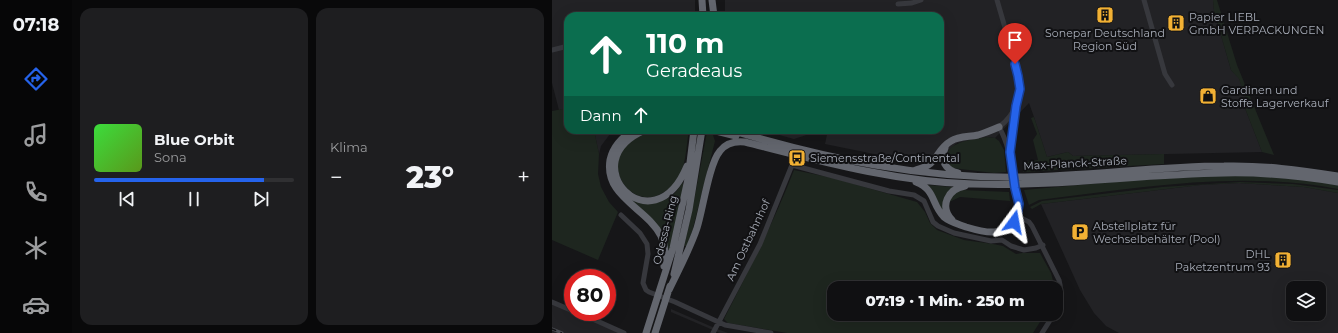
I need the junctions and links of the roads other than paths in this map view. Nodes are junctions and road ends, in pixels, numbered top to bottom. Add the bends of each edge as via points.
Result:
1 (702, 0) edge
2 (711, 0) edge
3 (921, 0) edge
4 (997, 0) edge
5 (1144, 0) edge
6 (898, 4) dead end
7 (703, 12) edge
8 (710, 12) edge
9 (713, 12) edge
10 (564, 47) edge
11 (552, 50) edge
12 (1172, 85) dead end
13 (1016, 106) junction
14 (999, 127) junction
15 (628, 134) edge
16 (638, 134) edge
17 (695, 134) edge
18 (700, 134) edge
19 (727, 134) edge
20 (745, 134) edge
21 (753, 134) edge
22 (697, 140) junction
23 (768, 140) junction
24 (947, 144) junction
25 (692, 151) junction
26 (1010, 152) junction
27 (799, 156) junction
28 (911, 175) junction
29 (974, 176) junction
30 (1338, 176) edge
31 (1007, 180) junction
32 (1024, 180) junction
33 (1338, 182) edge
34 (973, 184) junction
35 (621, 216) dead end
36 (1017, 216) junction
37 (955, 223) junction
38 (1043, 245) junction
39 (1058, 281) edge
40 (669, 290) junction
41 (660, 291) junction
42 (552, 302) edge
43 (564, 307) edge
44 (597, 321) edge
45 (1050, 321) edge
46 (719, 322) junction
47 (624, 333) edge
48 (646, 333) edge
49 (655, 333) edge
50 (713, 333) edge
51 (771, 333) edge
52 (1042, 333) edge

1 - 7 highway
2 - 8 highway
2 - 9 highway
3 - 6 street
4 - 13 street via 1018,76 1020,89
5 - 12 street via 1165,74
10 - 11 street
13 - 14 street
13 - 26 street
14 - 24 highway via 952,140
14 - 26 street
15 - 41 highway via 614,148 610,174 619,192 653,224 664,243 665,260
16 - 25 highway via 620,149 615,167 620,185 639,199 663,198 675,189
17 - 22 highway, Odessa-Ring
18 - 22 highway, Odessa-Ring
19 - 27 highway
20 - 23 highway
21 - 23 highway
22 - 25 highway, Odessa-Ring
22 - 40 highway, Odessa-Ring via 689,210
23 - 28 highway, Max-Planck-Straße
24 - 28 highway via 931,164
24 - 29 highway via 943,159 948,169
25 - 41 highway, Odessa-Ring via 682,210
26 - 36 street via 1019,204
27 - 28 highway, Max-Planck-Straße via 870,172
27 - 40 highway via 745,142 732,143 720,151 715,160 691,245
28 - 29 highway, Max-Planck-Straße
28 - 34 highway, Max-Planck-Straße
28 - 37 highway via 927,189 943,216
29 - 31 highway, Max-Planck-Straße
30 - 32 highway, Max-Planck-Straße via 1283,168 1225,166
31 - 32 highway, Max-Planck-Straße
31 - 34 highway, Max-Planck-Straße
32 - 33 highway, Max-Planck-Straße via 1224,173 1282,175
34 - 37 highway via 959,187 947,198 946,210
35 - 46 street via 640,233 647,244 648,254 643,278 646,290
36 - 37 highway via 1011,225 1002,231 994,232 984,232
36 - 38 street via 1029,222
38 - 39 street
38 - 46 street, Am Ostbahnhof via 1024,250 1002,240 991,241 954,233 933,222 924,201 914,195 792,165 760,244
40 - 49 highway, Odessa-Ring
41 - 48 highway, Odessa-Ring
42 - 43 street
44 - 47 street
45 - 52 street
46 - 50 street, Am Ostbahnhof
46 - 51 street

